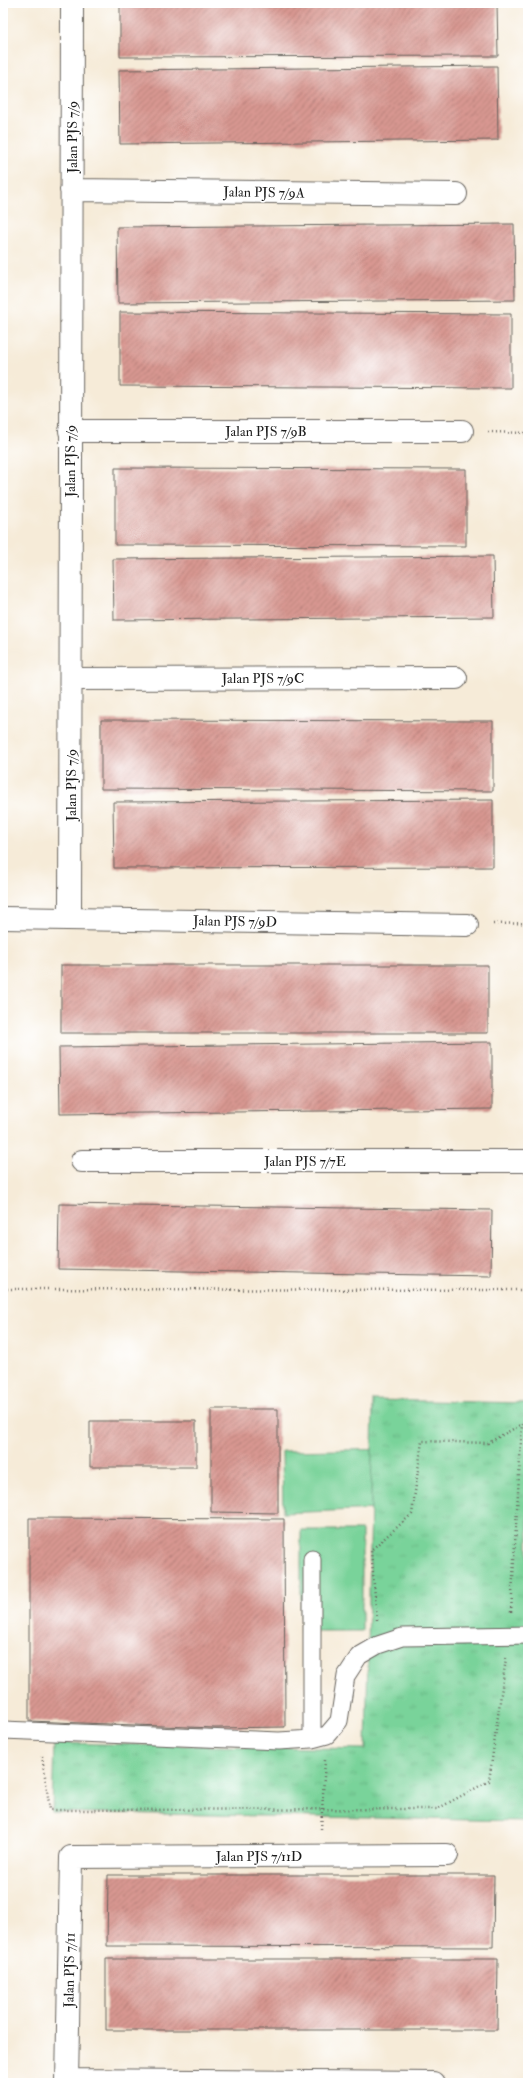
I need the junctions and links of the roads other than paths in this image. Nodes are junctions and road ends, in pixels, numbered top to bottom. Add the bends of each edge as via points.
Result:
1 (72, 3) edge
2 (71, 190) junction
3 (456, 194) dead end
4 (70, 431) junction
5 (462, 431) road end
6 (456, 678) dead end
7 (71, 679) junction
8 (3, 918) edge
9 (70, 919) junction
10 (467, 925) road end
11 (82, 1161) dead end
12 (528, 1161) edge
13 (312, 1559) dead end
14 (528, 1635) edge
15 (3, 1730) edge
16 (319, 1737) junction
17 (447, 1855) dead end
18 (71, 1857) joint
19 (67, 2082) edge
20 (433, 2083) edge

1 - 2 street, Jalan PJS 7/9
2 - 3 street, Jalan PJS 7/9A
2 - 4 street, Jalan PJS 7/9
4 - 5 street, Jalan PJS 7/9B
4 - 7 street, Jalan PJS 7/9
6 - 7 street, Jalan PJS 7/9C
7 - 9 street, Jalan PJS 7/9
8 - 9 street, Jalan PJS 7/9D
9 - 10 street, Jalan PJS 7/9D
11 - 12 street, Jalan PJS 7/7E
13 - 16 lane
14 - 16 lane via 402,1637 378,1645 359,1656 346,1676 339,1720
15 - 16 lane via 271,1740
17 - 18 street, Jalan PJS 7/11D
18 - 19 street, Jalan PJS 7/11
19 - 20 street

